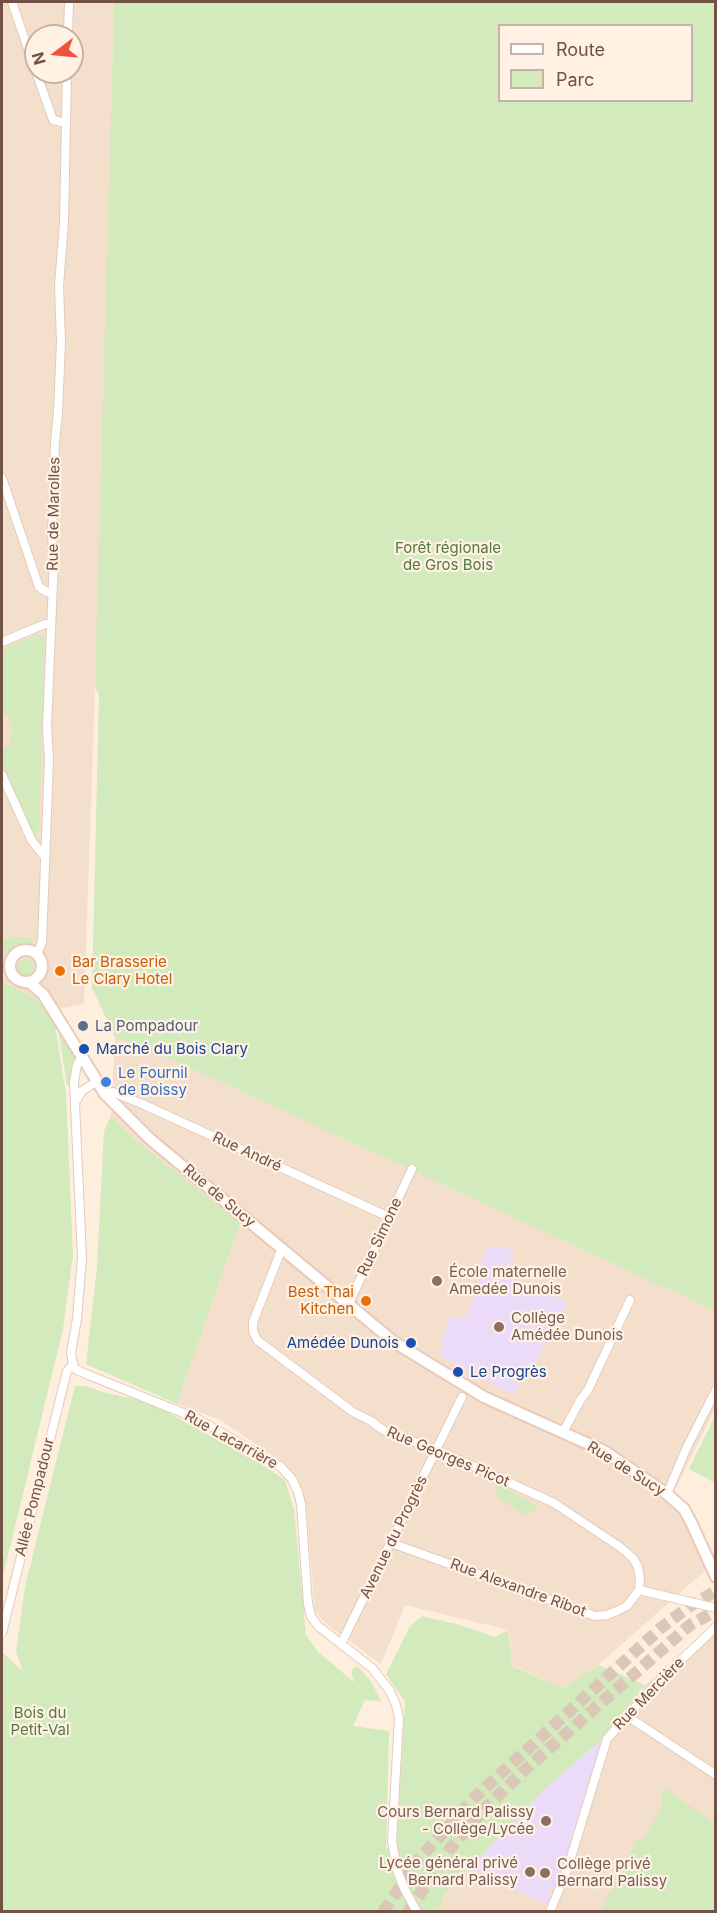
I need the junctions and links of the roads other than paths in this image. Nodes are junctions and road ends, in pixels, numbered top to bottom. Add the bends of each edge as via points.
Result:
1 (12, 2) edge
2 (69, 2) edge
3 (68, 24) edge
4 (24, 37) edge
5 (40, 84) edge
6 (67, 84) edge
7 (66, 123) junction
8 (2, 478) edge
9 (52, 593) junction
10 (51, 624) junction
11 (2, 642) edge
12 (2, 775) edge
13 (45, 857) junction
14 (37, 954) junction
15 (5, 967) edge
16 (34, 980) junction
17 (82, 1057) junction
18 (96, 1082) junction
19 (105, 1094) junction
20 (76, 1101) junction
21 (412, 1169) dead end
22 (389, 1217) junction
23 (282, 1248) junction
24 (630, 1300) dead end
25 (348, 1305) junction
26 (73, 1365) junction
27 (716, 1390) edge
28 (462, 1398) dead end
29 (563, 1432) junction
30 (436, 1450) junction
31 (667, 1494) junction
32 (392, 1543) junction
33 (716, 1577) edge
34 (639, 1590) junction
35 (716, 1608) edge
36 (716, 1627) edge
37 (2, 1633) edge
38 (341, 1644) junction
39 (627, 1716) junction
40 (716, 1775) edge
41 (551, 1909) edge
42 (417, 1911) edge

1 - 4 street
2 - 3 street
5 - 7 street via 54,120
6 - 7 street, Rue de Marolles
7 - 9 street, Rue de Marolles
8 - 9 street via 39,586
9 - 10 street, Rue de Marolles
10 - 11 street
10 - 13 street, Rue de Marolles
12 - 13 street via 32,841
13 - 14 street, Rue de Marolles via 42,942
14 - 15 main road via 27,950 16,953
14 - 16 main road via 42,968
15 - 16 main road via 17,980
16 - 17 main road, Rue de Sucy
17 - 18 main road, Rue de Sucy
17 - 20 street via 74,1082
18 - 19 main road, Rue de Sucy
18 - 20 street via 82,1091
19 - 22 street, Rue André via 113,1092 140,1102
19 - 23 main road, Rue de Sucy via 150,1139
20 - 26 street via 82,1258
21 - 22 street, Rue Simone
22 - 25 street, Rue Simone
23 - 25 main road, Rue de Sucy
23 - 30 street, Rue Georges Picot via 253,1322 257,1340 383,1430
24 - 29 street via 588,1390
25 - 29 main road, Rue de Sucy via 394,1342 432,1365 497,1402
26 - 37 street, Allée Pompadour via 67,1371
26 - 38 street, Rue Lacarrière via 92,1377 198,1419 281,1467 298,1492 311,1616
27 - 31 street
28 - 30 street, Avenue du Progrès
29 - 31 main road, Rue de Sucy via 603,1451
30 - 32 street, Avenue du Progrès
30 - 34 street, Rue Georges Picot via 554,1503 620,1547 638,1568
31 - 33 main road, Rue de Sucy via 687,1516
32 - 34 street, Rue Alexandre Ribot via 595,1616 607,1616 627,1606
32 - 38 street, Avenue du Progrès
34 - 35 street
36 - 39 street, Rue Mercière
38 - 42 street, Rue Lacarrière via 380,1676 396,1705 399,1718 392,1841 397,1870
39 - 40 street
39 - 41 street, Rue Mercière via 607,1739 568,1867

